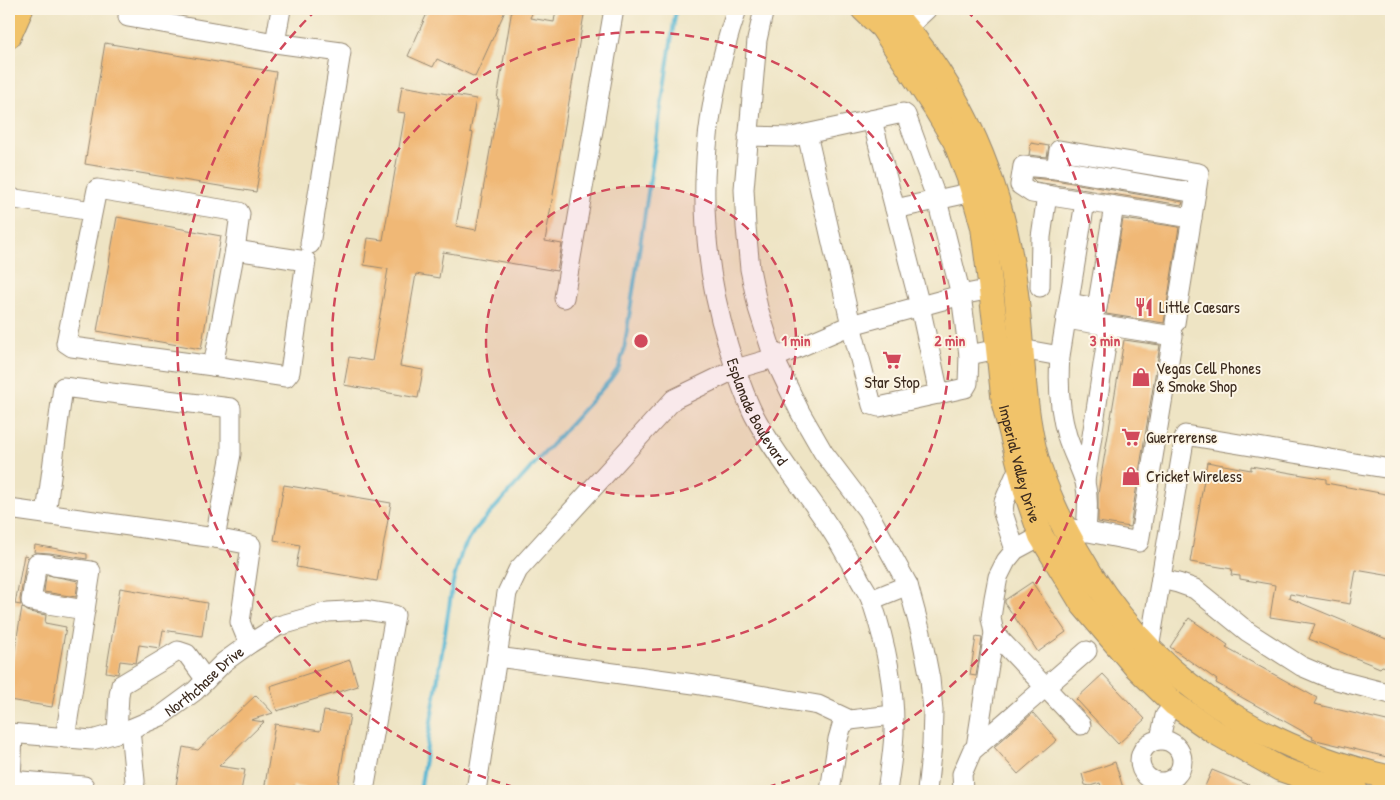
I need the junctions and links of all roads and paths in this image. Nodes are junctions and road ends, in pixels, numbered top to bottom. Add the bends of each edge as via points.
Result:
1 (22, 9) edge
2 (129, 9) edge
3 (280, 9) edge
4 (614, 9) edge
5 (737, 9) edge
6 (764, 9) edge
7 (862, 9) edge
8 (889, 9) edge
9 (928, 9) edge
10 (899, 35) junction
11 (9, 36) edge
12 (275, 43) junction
13 (872, 120) junction
14 (807, 134) junction
15 (748, 136) junction
16 (1020, 185) junction
17 (984, 192) junction
18 (1047, 196) junction
19 (9, 198) edge
20 (936, 200) junction
21 (1085, 202) junction
22 (1114, 206) junction
23 (895, 210) junction
24 (92, 211) junction
25 (1192, 218) junction
26 (310, 244) dead end
27 (235, 250) junction
28 (1040, 287) junction
29 (992, 289) junction
30 (1016, 292) junction
31 (961, 295) junction
32 (564, 298) dead end
33 (1069, 305) junction
34 (920, 306) junction
35 (1175, 323) dead end
36 (851, 325) junction
37 (1109, 326) junction
38 (1010, 349) junction
39 (969, 355) junction
40 (1060, 356) junction
41 (774, 358) junction
42 (213, 366) junction
43 (736, 369) junction
44 (940, 394) junction
45 (1019, 467) junction
46 (1391, 468) edge
47 (1085, 482) junction
48 (9, 509) edge
49 (46, 514) junction
50 (1075, 530) junction
51 (1041, 536) junction
52 (215, 538) junction
53 (1015, 550) junction
54 (1161, 579) junction
55 (908, 585) junction
56 (871, 600) junction
57 (85, 610) junction
58 (994, 633) junction
59 (249, 644) junction
60 (1149, 649) junction
61 (1087, 651) dead end
62 (497, 657) junction
63 (206, 680) junction
64 (1046, 687) junction
65 (1391, 694) edge
66 (1181, 695) junction
67 (893, 716) junction
68 (850, 720) junction
69 (1081, 725) dead end
70 (123, 731) junction
71 (11, 734) edge
72 (65, 738) junction
73 (1160, 739) dead end
74 (976, 746) junction
75 (1319, 777) edge
76 (1391, 778) edge
77 (10, 780) edge
78 (86, 791) edge
79 (134, 791) edge
80 (364, 791) edge
81 (476, 791) edge
82 (830, 791) edge
83 (887, 791) edge
84 (927, 791) edge
85 (963, 791) edge
86 (1356, 791) edge

1 - 11 main road
2 - 12 street via 128,17
3 - 12 street
4 - 32 street
5 - 43 street, Esplanade Boulevard via 718,69 710,111 704,199 712,281
6 - 15 street
7 - 10 main road, Imperial Valley Drive via 882,27
8 - 10 main road, Imperial Valley Drive
9 - 10 street
10 - 17 main road, Imperial Valley Drive via 934,67 960,129 992,180
12 - 26 street via 341,52
13 - 14 street
13 - 20 street via 906,114
13 - 23 street
14 - 15 street via 783,138
14 - 36 street
15 - 41 street via 744,189 750,269
16 - 17 street
16 - 18 street via 1032,193
16 - 25 street via 1023,166 1056,170 1059,150 1199,173
17 - 20 street
17 - 29 main road, Imperial Valley Drive via 983,227
17 - 30 main road, Imperial Valley Drive via 1006,231
18 - 21 street
18 - 28 street via 1041,237
19 - 24 street
20 - 23 street
20 - 31 street
21 - 22 street
21 - 33 street
22 - 25 street
22 - 33 street via 1097,308
23 - 34 street
24 - 27 street via 97,189 239,212
24 - 42 street via 66,343 72,347
25 - 35 street
27 - 42 street
27 - 42 street via 306,261 290,372 286,377
28 - 30 street
28 - 33 street
29 - 31 street
29 - 38 main road, Imperial Valley Drive
30 - 38 main road, Imperial Valley Drive
31 - 34 street
31 - 39 street
33 - 37 street
33 - 40 street
34 - 36 street
34 - 44 street
36 - 41 street
36 - 44 street via 872,405 879,407
37 - 47 street
37 - 50 street via 1173,336 1139,542
38 - 39 street
38 - 40 street
38 - 45 main road, Imperial Valley Drive via 1004,404
38 - 50 main road, Imperial Valley Drive via 1037,461
39 - 44 street via 967,386
40 - 47 street via 1060,401 1067,436
41 - 43 street
41 - 55 street via 823,452 867,510
43 - 56 street, Esplanade Boulevard via 754,415 833,533
43 - 62 street via 674,399 518,570 507,593
45 - 51 main road, Imperial Valley Drive
45 - 53 street via 1004,502 1003,513
46 - 54 street via 1185,435
47 - 50 street via 1088,503
48 - 49 street
49 - 52 street
49 - 52 street via 63,387 231,408 231,454
50 - 51 main road
50 - 60 main road, Imperial Valley Drive via 1088,570 1129,628
51 - 53 street
51 - 66 main road, Imperial Valley Drive via 1083,604 1135,666
52 - 59 street via 251,545 240,622
53 - 58 street via 998,577 991,618
54 - 60 street
54 - 65 street via 1195,589 1248,632 1301,666 1329,678
55 - 56 street
55 - 84 street via 921,633 933,711
56 - 67 street, Esplanade Boulevard via 892,687
57 - 57 street via 91,572 43,570 32,601
57 - 72 street
58 - 64 street
58 - 74 street
59 - 63 street, Northchase Drive
59 - 80 street, Northchase Drive via 278,626 328,612 365,610 395,615
60 - 66 main road, Imperial Valley Drive
61 - 64 street
62 - 68 street via 818,705
62 - 81 street
63 - 70 street, Northchase Drive via 161,716
63 - 70 street via 188,654 178,651 121,685
64 - 69 street
64 - 74 street
66 - 73 street via 1165,716
66 - 75 main road, Imperial Valley Drive via 1287,745
67 - 68 street
67 - 83 street, Esplanade Boulevard
68 - 82 street via 842,725 838,739
70 - 72 street, Northchase Drive via 92,740
70 - 79 street via 135,781
71 - 72 street, Northchase Drive
71 - 77 street
74 - 85 street via 962,774
75 - 76 main road, Imperial Valley Drive via 1360,771
75 - 86 main road, Imperial Valley Drive
77 - 78 street via 84,786

